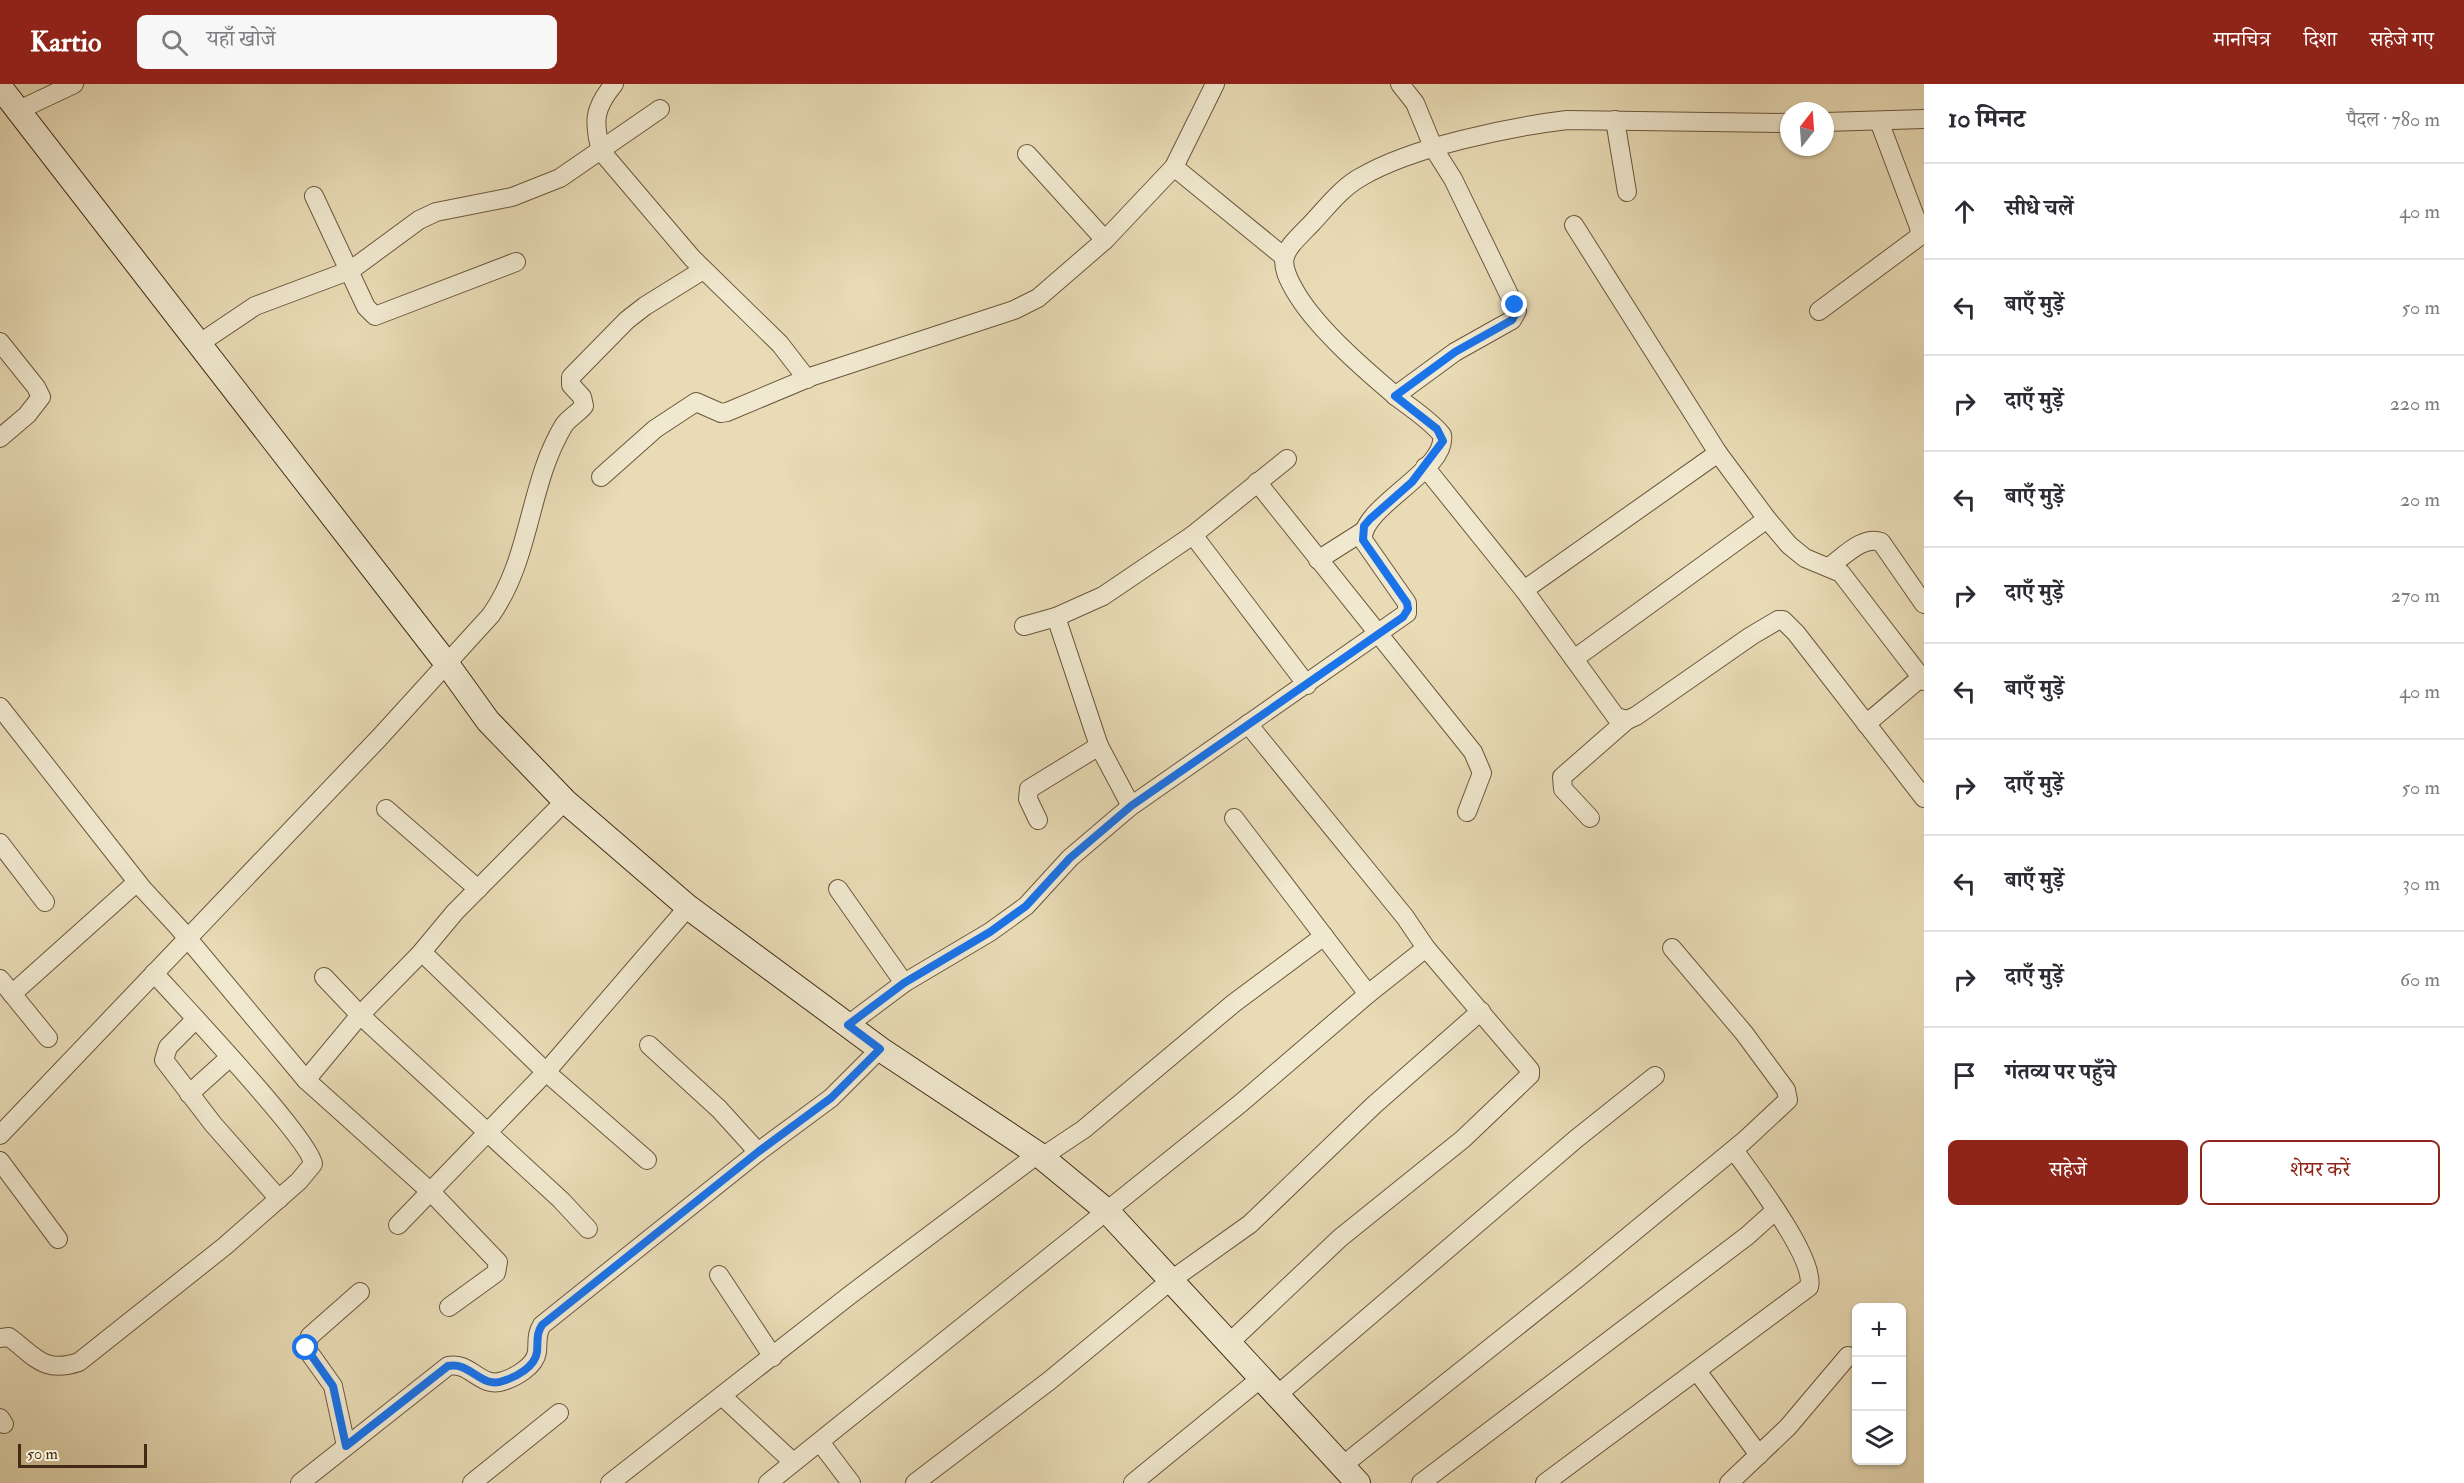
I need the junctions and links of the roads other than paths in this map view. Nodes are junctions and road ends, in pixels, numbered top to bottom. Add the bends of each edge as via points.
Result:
1 (74, 84) edge
2 (614, 84) edge
3 (1215, 84) edge
4 (1400, 84) edge
5 (0, 87) edge
6 (660, 109) dead end
7 (19, 110) junction
8 (1924, 119) edge
9 (1615, 120) junction
10 (1879, 121) junction
11 (1834, 122) edge
12 (1780, 123) edge
13 (1434, 149) junction
14 (601, 151) junction
15 (1027, 154) dead end
16 (1174, 168) junction
17 (1627, 192) dead end
18 (314, 196) dead end
19 (1574, 225) dead end
20 (1106, 240) junction
21 (1283, 256) junction
22 (516, 262) dead end
23 (351, 270) junction
24 (703, 270) junction
25 (1819, 311) dead end
26 (0, 342) edge
27 (200, 343) junction
28 (807, 379) junction
29 (1395, 396) junction
30 (0, 438) edge
31 (1718, 453) junction
32 (1287, 459) dead end
33 (1425, 467) junction
34 (601, 477) dead end
35 (1257, 482) junction
36 (1767, 519) junction
37 (1362, 532) junction
38 (1193, 535) junction
39 (1318, 560) junction
40 (1829, 567) junction
41 (1524, 590) junction
42 (1924, 604) edge
43 (1056, 617) junction
44 (1024, 626) dead end
45 (1376, 634) junction
46 (1574, 659) junction
47 (447, 664) junction
48 (1923, 678) edge
49 (1307, 685) junction
50 (0, 706) edge
51 (1627, 720) junction
52 (1248, 724) junction
53 (1866, 724) junction
54 (1099, 746) junction
55 (1924, 798) edge
56 (565, 801) junction
57 (1131, 806) junction
58 (386, 809) dead end
59 (1467, 812) dead end
60 (1234, 818) dead end
61 (1590, 818) dead end
62 (1038, 820) dead end
63 (0, 843) edge
64 (137, 882) junction
65 (478, 889) junction
66 (838, 889) dead end
67 (45, 902) dead end
68 (688, 907) junction
69 (179, 929) junction
70 (1324, 936) junction
71 (1426, 948) junction
72 (1672, 948) dead end
73 (420, 954) junction
74 (154, 973) junction
75 (324, 977) dead end
76 (0, 979) edge
77 (904, 983) junction
78 (12, 994) junction
79 (1368, 994) junction
80 (1481, 1011) junction
81 (360, 1016) junction
82 (196, 1019) junction
83 (848, 1025) junction
84 (48, 1038) dead end
85 (649, 1044) dead end
86 (880, 1049) junction
87 (229, 1058) junction
88 (546, 1072) junction
89 (1655, 1076) dead end
90 (306, 1080) junction
91 (189, 1094) junction
92 (2, 1126) edge
93 (489, 1132) junction
94 (1734, 1150) junction
95 (758, 1152) junction
96 (1040, 1155) junction
97 (647, 1160) dead end
98 (0, 1161) edge
99 (432, 1193) junction
100 (279, 1199) junction
101 (1107, 1210) junction
102 (1776, 1210) junction
103 (398, 1225) dead end
104 (588, 1229) dead end
105 (58, 1239) dead end
106 (719, 1275) dead end
107 (1170, 1281) junction
108 (360, 1292) dead end
109 (449, 1307) dead end
110 (0, 1338) edge
111 (1228, 1344) junction
112 (1848, 1356) dead end
113 (773, 1357) junction
114 (1697, 1371) junction
115 (1268, 1388) junction
116 (722, 1396) junction
117 (559, 1413) dead end
118 (820, 1442) junction
119 (346, 1446) junction
120 (1759, 1455) junction
121 (793, 1462) junction
122 (1342, 1466) junction
123 (621, 1480) edge
124 (300, 1483) edge
125 (472, 1483) edge
126 (768, 1483) edge
127 (851, 1483) edge
128 (915, 1483) edge
129 (1133, 1483) edge
130 (1359, 1483) edge
131 (1421, 1483) edge
132 (1545, 1483) edge
133 (1729, 1483) edge

1 - 7 street
2 - 14 street via 596,114
3 - 16 street
4 - 13 street via 1414,103
5 - 7 street
6 - 14 street
7 - 27 street
8 - 10 street
9 - 12 street
9 - 13 street via 1533,124
9 - 17 street
10 - 11 street
10 - 25 street via 1920,236
13 - 21 street via 1391,162 1360,177 1332,199
13 - 29 street via 1453,179 1517,311 1512,320 1455,352
14 - 23 street via 560,178 520,195 436,212 419,220
14 - 24 street
15 - 20 street
16 - 20 street
16 - 21 street
18 - 23 street
19 - 31 street
20 - 28 street via 1025,306
21 - 29 street via 1283,266 1298,297 1328,332
22 - 23 street via 379,316 366,307
23 - 27 street via 255,306
24 - 28 street via 780,344
24 - 47 street via 627,320 571,377 571,385 582,397 584,406 566,422 554,445 505,596
26 - 30 street via 40,393 33,408
27 - 47 street
28 - 34 street via 728,412 701,402 690,405 655,429
29 - 33 street via 1442,435 1440,447
31 - 36 street
31 - 41 street
32 - 35 street
33 - 37 street via 1370,519
33 - 41 street
35 - 38 street
35 - 39 street
36 - 40 street via 1797,553
36 - 46 street
37 - 39 street
37 - 45 street via 1363,540 1408,609 1403,617
38 - 43 street via 1103,597
38 - 49 street
39 - 45 street
40 - 42 street via 1864,542 1881,542
40 - 48 street via 1849,582
41 - 46 street
43 - 44 street
43 - 54 street
45 - 49 street
45 - 59 street via 1480,763 1482,773
46 - 51 street via 1616,717
47 - 56 street via 488,721
47 - 69 street
48 - 53 street
49 - 52 street
50 - 64 street
51 - 53 street via 1751,636 1783,620
51 - 61 street via 1562,777 1563,789
52 - 57 street
52 - 71 street
53 - 55 street
54 - 57 street
54 - 62 street via 1029,789 1028,799
56 - 65 street
56 - 68 street
57 - 77 street via 1070,858 1026,906
58 - 65 street
60 - 70 street
63 - 67 street
64 - 69 street
64 - 78 street
65 - 73 street
66 - 77 street
68 - 83 street
68 - 88 street
69 - 74 street
69 - 90 street
70 - 79 street
70 - 96 street via 1234,1003 1084,1129
71 - 79 street
71 - 80 street
72 - 94 street via 1744,1033 1788,1096
73 - 81 street
73 - 88 street
74 - 82 street
74 - 92 street
75 - 81 street
76 - 78 street
77 - 83 street
78 - 84 street
79 - 101 street via 1241,1103
80 - 107 street via 1250,1224
80 - 111 street via 1530,1070 1527,1079 1463,1139 1340,1238
81 - 90 street
81 - 93 street
82 - 87 street
82 - 91 street via 168,1047 164,1060
83 - 86 street
85 - 95 street via 719,1109
86 - 95 street via 831,1098
86 - 96 street
87 - 91 street
87 - 100 street via 273,1106 313,1159 311,1169
88 - 93 street
88 - 97 street
89 - 115 street
90 - 99 street
91 - 100 street
93 - 99 street
93 - 104 street
94 - 102 street
94 - 122 street
95 - 119 street via 542,1325 535,1359 525,1369 497,1383 481,1379 464,1366 448,1366
96 - 101 street
96 - 113 street
98 - 105 street
99 - 103 street
99 - 109 street via 500,1267
100 - 110 street via 79,1362 64,1367 46,1365 9,1337
101 - 107 street
101 - 118 street
102 - 114 street via 1807,1265 1811,1275 1809,1287
102 - 131 street
106 - 113 street
107 - 111 street
107 - 128 street via 1049,1381
108 - 119 street via 310,1336 306,1348 333,1386
111 - 115 street
112 - 120 street
113 - 116 street
114 - 120 street
114 - 132 street
115 - 122 street
115 - 129 street
116 - 121 street
116 - 123 street
117 - 125 street
118 - 121 street
118 - 127 street
119 - 124 street
120 - 133 street
121 - 126 street
122 - 130 street

